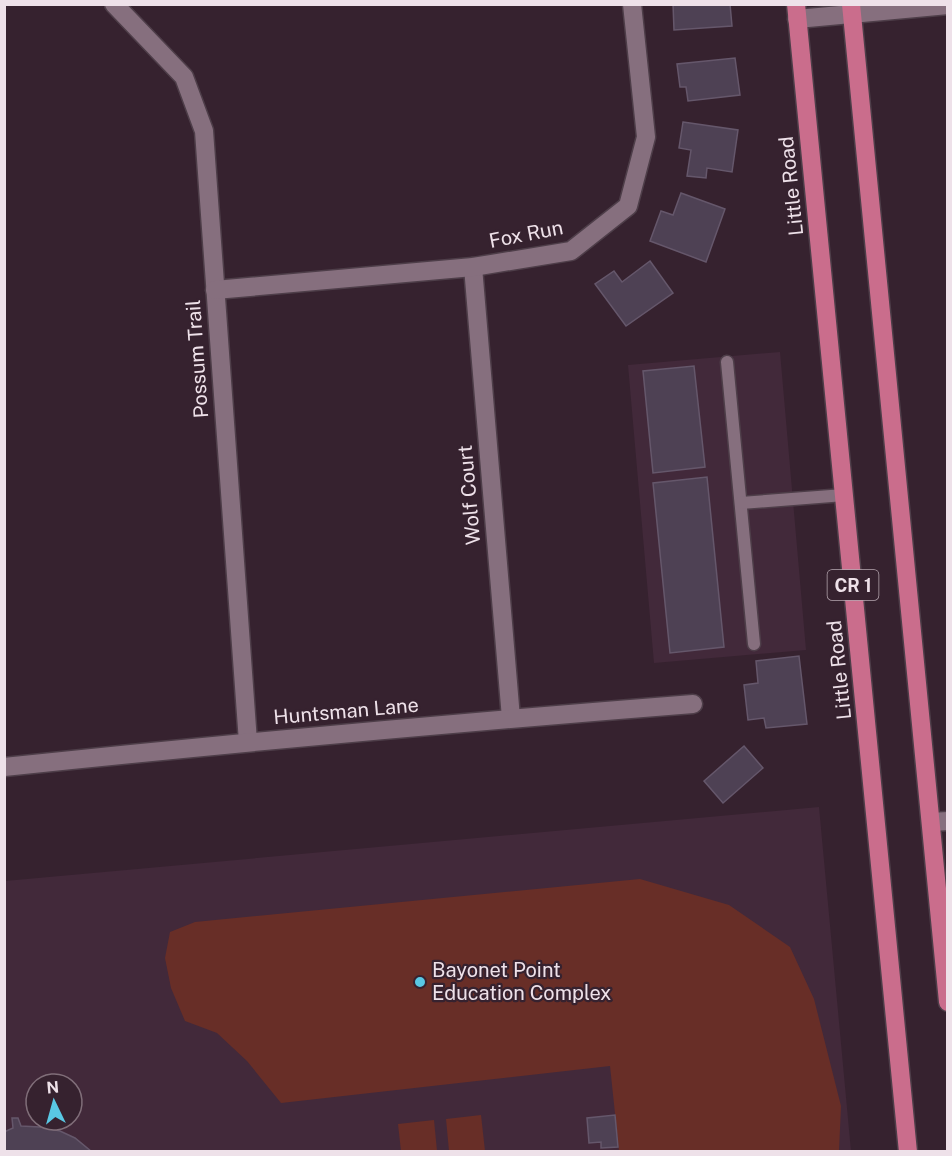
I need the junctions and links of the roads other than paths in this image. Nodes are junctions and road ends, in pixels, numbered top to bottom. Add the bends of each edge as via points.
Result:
1 (114, 4) edge
2 (632, 4) edge
3 (948, 5) edge
4 (852, 9) edge
5 (796, 12) edge
6 (473, 267) junction
7 (215, 290) junction
8 (727, 362) dead end
9 (844, 495) junction
10 (741, 503) junction
11 (754, 644) dead end
12 (693, 704) dead end
13 (511, 718) junction
14 (249, 742) junction
15 (4, 767) edge
16 (939, 821) edge
17 (948, 1002) edge
18 (908, 1152) edge

1 - 7 street, Possum Trail via 184,77 204,131
2 - 6 street, Fox Run via 646,137 628,206 571,251
3 - 4 street
4 - 5 street
4 - 16 main road, CR 1
5 - 9 main road, Little Road / CR 1
6 - 7 street, Fox Run
6 - 13 street, Wolf Court
7 - 14 street, Possum Trail
8 - 10 lane
9 - 10 lane
9 - 18 main road, Little Road / CR 1
10 - 11 lane
12 - 13 street, Huntsman Lane
13 - 14 street, Huntsman Lane
14 - 15 street, Huntsman Lane
16 - 17 main road, CR 1

